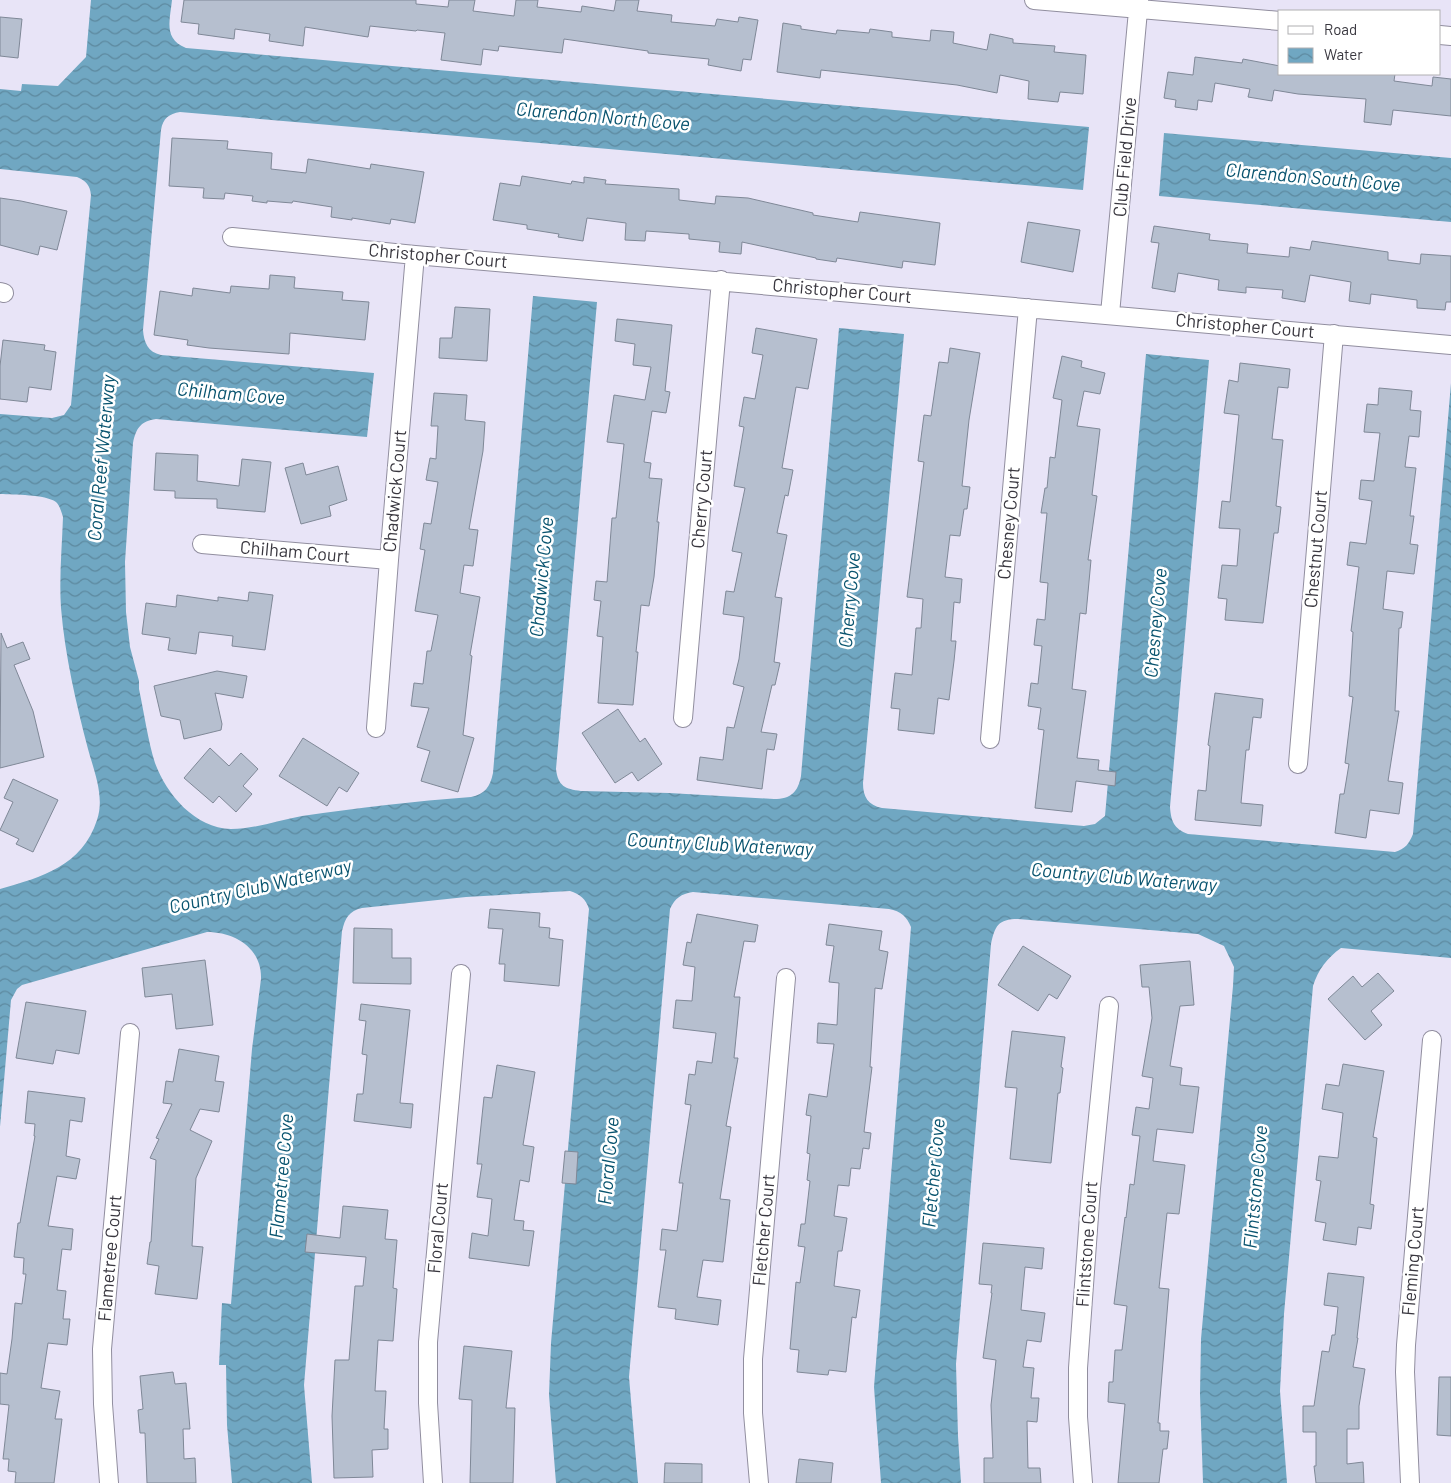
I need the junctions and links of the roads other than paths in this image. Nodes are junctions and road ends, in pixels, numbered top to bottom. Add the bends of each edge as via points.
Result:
1 (1034, 0) edge
2 (1138, 4) edge
3 (1278, 21) edge
4 (232, 237) dead end
5 (415, 255) junction
6 (721, 280) junction
7 (1028, 308) junction
8 (1110, 314) junction
9 (1334, 334) junction
10 (1451, 344) edge
11 (202, 544) dead end
12 (388, 560) junction
13 (683, 718) dead end
14 (376, 728) dead end
15 (990, 739) dead end
16 (1298, 764) dead end
17 (462, 974) dead end
18 (786, 978) dead end
19 (1109, 1006) dead end
20 (130, 1033) dead end
21 (1432, 1040) dead end
22 (109, 1483) edge
23 (433, 1483) edge
24 (758, 1483) edge
25 (1083, 1483) edge
26 (1410, 1483) edge

1 - 2 street
2 - 3 street
2 - 8 street, Club Field Drive
4 - 5 street, Christopher Court
5 - 6 street, Christopher Court
5 - 12 street, Chadwick Court
6 - 7 street, Christopher Court
6 - 13 street, Cherry Court
7 - 8 street, Christopher Court
7 - 15 street, Chesney Court
8 - 9 street, Christopher Court
9 - 10 street, Christopher Court
9 - 16 street, Chestnut Court
11 - 12 street, Chilham Court
12 - 14 street, Chadwick Court
17 - 23 street, Floral Court via 428,1342
18 - 24 street, Fletcher Court via 753,1359
19 - 25 street, Flintstone Court via 1078,1368
20 - 22 street, Flametree Court via 102,1349
21 - 26 street, Fleming Court via 1406,1345

